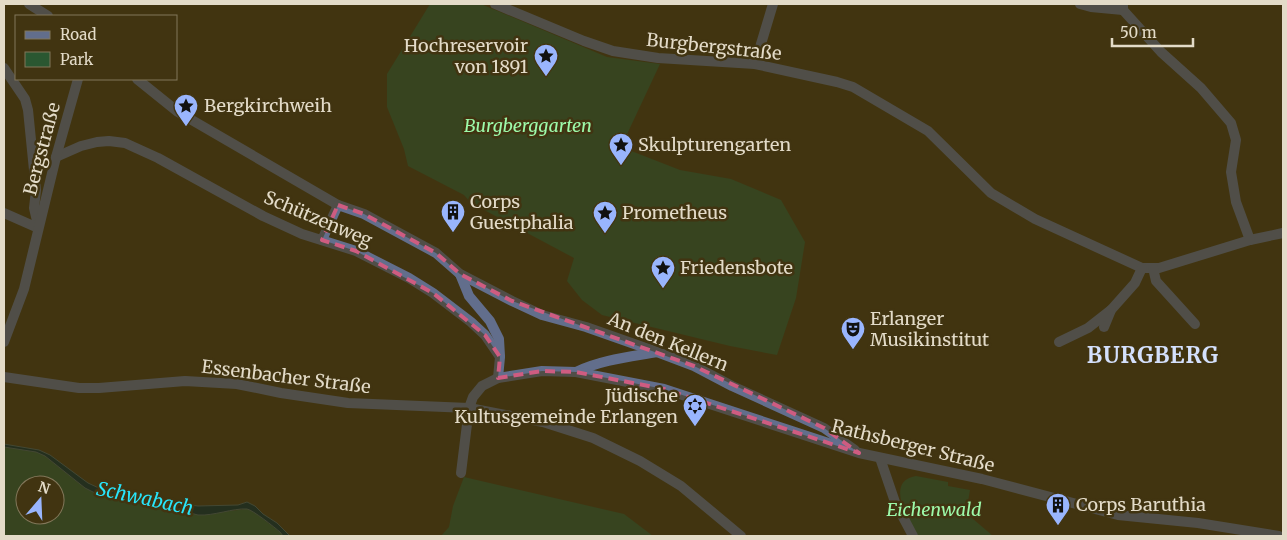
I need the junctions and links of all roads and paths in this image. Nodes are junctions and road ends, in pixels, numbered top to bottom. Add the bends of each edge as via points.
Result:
1 (29, 4) edge
2 (495, 4) edge
3 (773, 4) edge
4 (1080, 4) edge
5 (1123, 7) edge
6 (46, 15) edge
7 (754, 64) junction
8 (4, 68) edge
9 (78, 80) edge
10 (138, 80) edge
11 (56, 157) junction
12 (338, 205) junction
13 (4, 213) edge
14 (38, 228) junction
15 (1283, 232) edge
16 (322, 240) junction
17 (1250, 240) junction
18 (1142, 268) junction
19 (1153, 268) junction
20 (460, 274) junction
21 (1112, 310) junction
22 (1195, 324) dead end
23 (1104, 327) dead end
24 (4, 342) edge
25 (1059, 342) dead end
26 (657, 352) junction
27 (500, 357) junction
28 (576, 372) junction
29 (4, 377) edge
30 (498, 378) junction
31 (469, 408) junction
32 (859, 453) junction
33 (880, 458) junction
34 (461, 473) dead end
35 (741, 536) edge
36 (913, 536) edge
37 (1279, 536) edge

1 - 6 street
2 - 7 street, Burgbergstraße via 613,51 658,58
3 - 7 street
4 - 5 street
5 - 17 street via 1161,52 1201,88 1231,123 1236,140 1231,172 1236,202
7 - 18 street, Burgbergstraße via 852,87 928,131 991,193 1034,218
8 - 14 street, Bergstraße via 25,98 28,110
9 - 11 street, Bergstraße
10 - 12 street, An den Kellern via 178,112
11 - 14 street, Bergstraße
11 - 16 street, Schützenweg via 97,142 125,143 263,216
12 - 16 street
12 - 20 street, An den Kellern via 364,214 436,252
13 - 14 street
14 - 24 street, Bergstraße via 24,289
15 - 17 street, Burgbergstraße
16 - 27 street, Schützenweg via 356,251 433,293 471,322
17 - 19 street, Burgbergstraße
18 - 19 street, Burgbergstraße
18 - 21 street via 1135,283
19 - 22 street via 1156,281
20 - 26 street, An den Kellern via 542,315
20 - 27 street, An den Kellern via 469,296 490,321 499,339
21 - 23 street
21 - 25 street via 1088,328
26 - 28 street via 588,366
26 - 32 street, An den Kellern via 694,366 824,428
27 - 30 street
28 - 30 street, Rathsberger Straße via 542,371
28 - 32 street, Rathsberger Straße via 664,389
29 - 31 street, Essenbacher Straße via 79,388 185,381 237,384 348,403
30 - 31 street, Rathsberger Straße via 482,386
31 - 34 street
31 - 35 street, Essenbacher Straße via 558,426 621,450 681,486
32 - 33 street, Rathsberger Straße
33 - 36 street via 895,502
33 - 37 street, Rathsberger Straße via 982,479 1118,515

